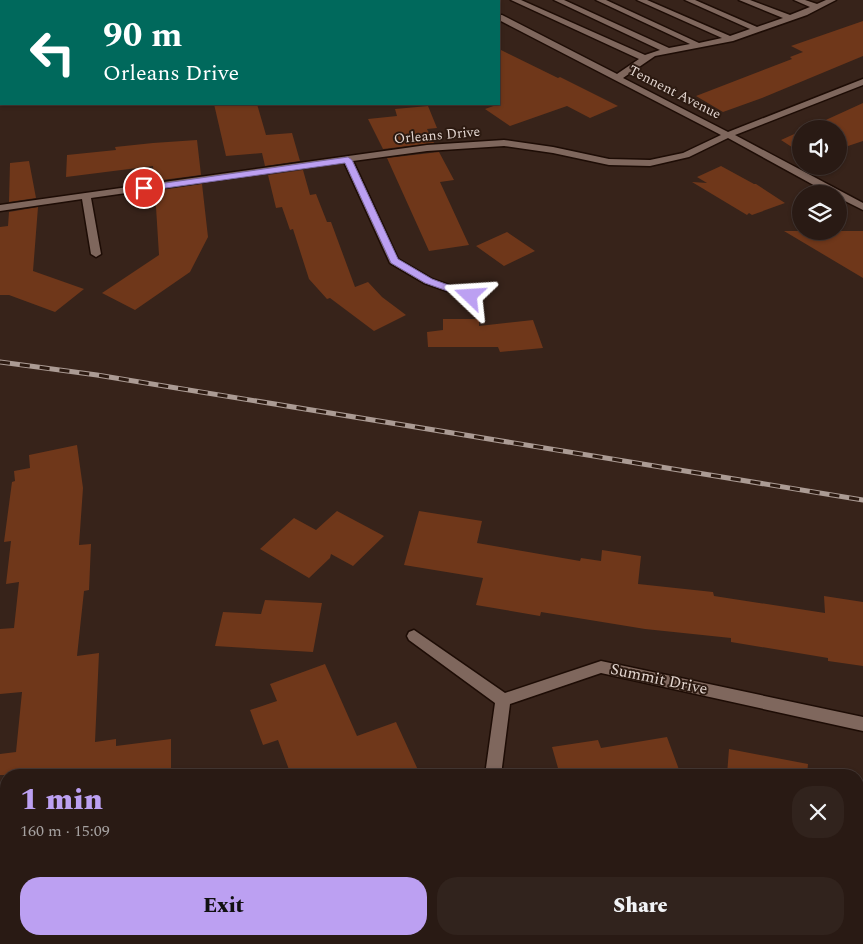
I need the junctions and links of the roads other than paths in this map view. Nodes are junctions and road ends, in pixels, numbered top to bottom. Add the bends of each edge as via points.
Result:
1 (515, 0) edge
2 (558, 0) edge
3 (600, 0) edge
4 (641, 0) edge
5 (689, 0) edge
6 (743, 0) edge
7 (798, 0) edge
8 (832, 0) edge
9 (817, 7) junction
10 (500, 18) edge
11 (790, 18) junction
12 (758, 30) junction
13 (730, 39) junction
14 (700, 46) junction
15 (668, 51) junction
16 (644, 58) junction
17 (617, 78) junction
18 (863, 82) edge
19 (728, 135) junction
20 (348, 160) junction
21 (821, 185) edge
22 (86, 197) junction
23 (847, 199) edge
24 (863, 207) edge
25 (0, 208) edge
26 (96, 254) dead end
27 (470, 296) dead end
28 (414, 636) dead end
29 (503, 700) junction
30 (863, 724) edge
31 (494, 769) edge

1 - 16 street
2 - 15 street
3 - 14 street
4 - 13 street
5 - 12 street
6 - 11 street
7 - 9 street
8 - 9 street
9 - 11 street
10 - 17 street, Tennent Avenue
11 - 12 street
12 - 13 street
13 - 14 street
14 - 15 street
15 - 16 street
16 - 17 street
17 - 19 street, Tennent Avenue
18 - 19 street, Orleans Drive
19 - 20 street, Orleans Drive via 686,155 650,162 609,162 504,143 427,148
19 - 21 street, Tennent Avenue
20 - 22 street, Orleans Drive
20 - 27 street via 394,261 428,281
22 - 25 street, Orleans Drive
22 - 26 street
23 - 24 street, Tennent Avenue
28 - 29 street
29 - 30 street, Summit Drive via 601,667
29 - 31 street

